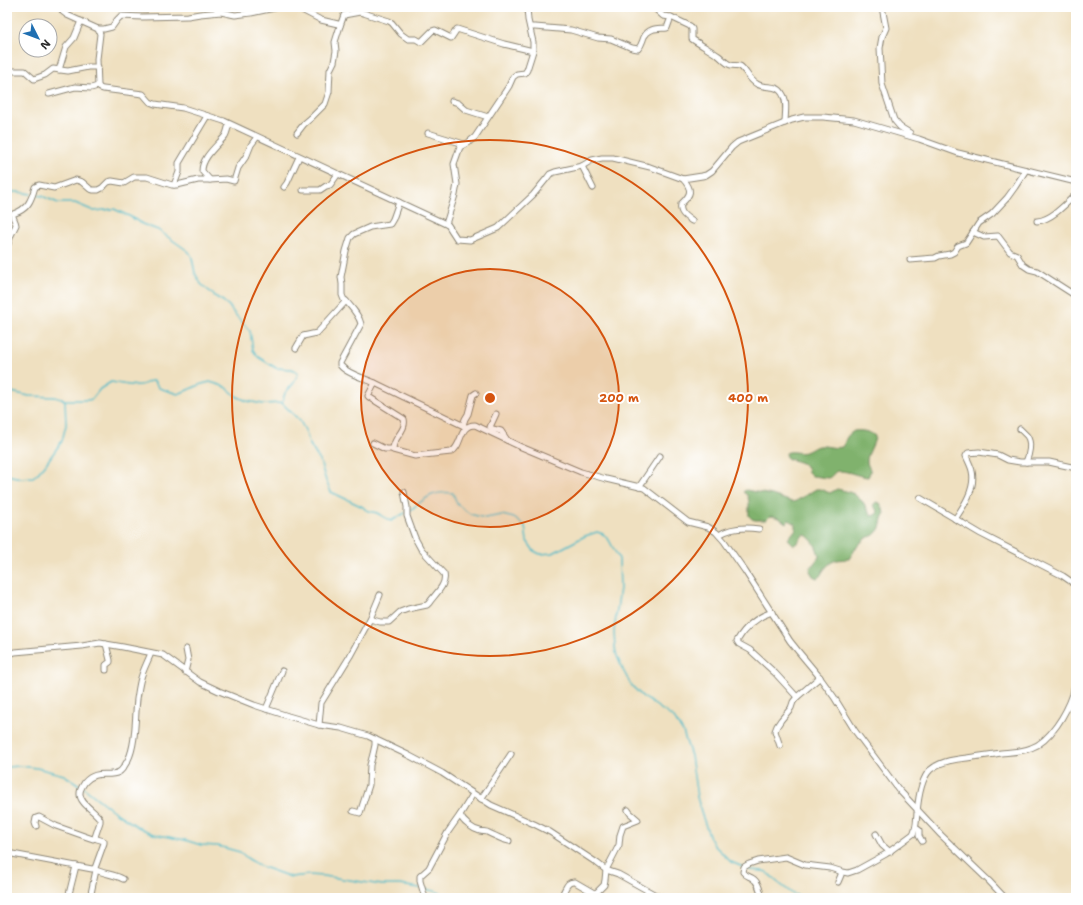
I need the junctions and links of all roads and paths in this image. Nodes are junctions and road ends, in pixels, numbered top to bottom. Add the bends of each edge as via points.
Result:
1 (60, 7) edge
2 (279, 7) edge
3 (296, 7) edge
4 (527, 7) edge
5 (653, 7) edge
6 (882, 7) edge
7 (360, 9) edge
8 (671, 17) junction
9 (81, 21) junction
10 (340, 26) junction
11 (530, 27) junction
12 (98, 29) junction
13 (533, 51) junction
14 (98, 67) junction
15 (59, 70) junction
16 (7, 71) edge
17 (98, 86) junction
18 (49, 94) dead end
19 (452, 101) dead end
20 (207, 116) junction
21 (488, 117) junction
22 (785, 123) junction
23 (229, 124) junction
24 (297, 133) dead end
25 (428, 133) dead end
26 (257, 137) junction
27 (919, 138) junction
28 (464, 144) junction
29 (299, 156) junction
30 (582, 166) junction
31 (1026, 170) junction
32 (338, 174) junction
33 (683, 179) junction
34 (210, 180) junction
35 (1076, 182) edge
36 (174, 185) junction
37 (284, 187) dead end
38 (593, 188) dead end
39 (303, 190) dead end
40 (1076, 194) edge
41 (399, 202) junction
42 (692, 221) dead end
43 (1037, 221) dead end
44 (446, 224) junction
45 (973, 232) junction
46 (8, 239) edge
47 (7, 247) edge
48 (910, 260) dead end
49 (1076, 295) edge
50 (346, 301) junction
51 (296, 348) dead end
52 (375, 383) junction
53 (476, 393) dead end
54 (496, 414) dead end
55 (465, 426) junction
56 (1020, 429) dead end
57 (508, 441) junction
58 (373, 443) dead end
59 (393, 449) junction
60 (660, 456) dead end
61 (1026, 462) junction
62 (1076, 468) edge
63 (639, 486) junction
64 (404, 492) dead end
65 (920, 498) dead end
66 (955, 519) junction
67 (759, 529) dead end
68 (719, 535) junction
69 (1076, 585) edge
70 (380, 595) dead end
71 (772, 612) junction
72 (370, 619) junction
73 (106, 644) junction
74 (186, 649) dead end
75 (151, 653) junction
76 (7, 664) edge
77 (106, 670) dead end
78 (282, 671) dead end
79 (185, 672) junction
80 (820, 677) junction
81 (1076, 679) edge
82 (797, 697) junction
83 (266, 709) junction
84 (320, 725) junction
85 (375, 739) junction
86 (780, 746) dead end
87 (511, 754) dead end
88 (473, 794) junction
89 (481, 799) junction
90 (917, 809) junction
91 (628, 810) dead end
92 (353, 811) dead end
93 (460, 815) junction
94 (36, 826) dead end
95 (916, 828) junction
96 (876, 834) dead end
97 (96, 838) junction
98 (922, 841) dead end
99 (509, 842) dead end
100 (890, 852) junction
101 (7, 853) edge
102 (76, 866) junction
103 (95, 870) junction
104 (606, 870) junction
105 (841, 872) junction
106 (123, 879) dead end
107 (838, 882) dead end
108 (604, 885) junction
109 (563, 894) dead end
110 (68, 898) edge
111 (90, 898) edge
112 (425, 898) edge
113 (596, 898) edge
114 (661, 898) edge
115 (762, 898) edge
116 (1005, 898) edge

1 - 9 street via 67,15
2 - 12 street via 235,15 221,12 188,16 121,16 112,27
3 - 10 street
4 - 11 street
5 - 8 street via 663,16
6 - 27 street via 886,28 881,41 880,57 885,95 894,120 905,131
7 - 10 street via 344,15
7 - 13 street via 389,21 400,34 410,40 416,39 421,42 435,30 452,38 457,29
8 - 11 street via 667,28 651,30 638,48 571,30
8 - 22 street via 690,26 692,39 729,65 740,66 754,83 780,90 786,102
9 - 12 street
9 - 15 street via 74,38 66,47
10 - 24 street via 325,104
11 - 13 street
12 - 14 street
13 - 21 street via 525,73 513,77
14 - 15 street
14 - 17 street
15 - 16 street via 51,69 45,75 34,79 25,71
17 - 18 street via 75,87
17 - 20 street via 103,89 143,94 155,104 183,108
19 - 21 street via 466,110
20 - 23 street
20 - 36 street via 179,162 179,172
21 - 28 street via 475,137
22 - 27 street via 823,117 854,120
22 - 33 street via 738,142 706,175
23 - 26 street
23 - 34 street via 226,135 202,166 202,171
25 - 28 street
26 - 29 street
26 - 34 street via 238,168 234,181
27 - 31 street via 958,154
28 - 44 street via 460,147 454,164 457,184
29 - 32 street
29 - 37 street
30 - 33 street via 592,160 613,158 650,167
30 - 38 street
30 - 44 street via 550,174 508,220 485,234 470,240 457,239
31 - 35 street
31 - 45 street via 1008,198 979,223
32 - 39 street via 330,186 320,190
32 - 41 street
33 - 42 street via 688,186 689,194 681,204 681,210
34 - 36 street
36 - 46 street via 147,177 134,177 124,183 108,182 98,190 90,189 76,180 54,188 39,184 35,187 28,204 13,214 16,225
40 - 43 street via 1060,209
41 - 44 street
41 - 50 street via 390,224 370,226 350,238 341,277 342,295
45 - 48 street via 966,243 958,246 951,254
45 - 49 street via 988,238 998,236 1010,252 1018,256 1024,266
46 - 47 street
50 - 51 street via 317,332 303,336
50 - 52 street via 361,324 340,365 350,373
52 - 55 street
52 - 59 street via 368,397 402,418 404,422
53 - 55 street via 473,395
54 - 57 street via 490,427 501,431
55 - 57 street via 475,425
55 - 59 street via 455,450 451,452 415,456 395,452
56 - 61 street via 1029,440
57 - 63 street via 581,472
58 - 59 street via 385,449
60 - 63 street
61 - 62 street via 1049,462
61 - 66 street via 978,452 967,454 972,471 972,487
63 - 68 street via 688,522 708,528
64 - 72 street via 406,516 415,538 421,549 444,574 445,580 427,605 400,612 389,622
65 - 66 street
66 - 69 street
67 - 68 street via 731,529
68 - 71 street
70 - 72 street
71 - 80 street via 798,651
71 - 82 street via 758,617 743,631 737,641 775,673
72 - 84 street via 321,703
73 - 75 street
73 - 76 street via 11,653
73 - 77 street via 110,660
74 - 79 street via 188,660
75 - 79 street via 163,655
75 - 97 street via 141,678 128,759 120,771 89,778 79,793 90,810 100,818
78 - 83 street
79 - 83 street via 206,685
80 - 82 street
80 - 90 street via 882,769
81 - 90 street via 1068,707 1057,725 1040,744 1016,752 960,759 935,767 925,776
82 - 86 street via 776,729
83 - 84 street
84 - 85 street via 340,728
85 - 88 street via 442,773
85 - 92 street via 369,784 360,813
87 - 89 street
88 - 89 street
88 - 93 street
89 - 104 street via 550,832
90 - 95 street
90 - 116 street
91 - 104 street via 638,820 623,826 619,845
93 - 99 street via 473,828
93 - 112 street via 429,868 420,876
94 - 97 street via 35,820 39,817 87,838
95 - 98 street
95 - 100 street via 913,834
96 - 100 street via 882,845
97 - 103 street via 103,840 104,843
100 - 105 street via 857,870
101 - 102 street
102 - 103 street
102 - 110 street
103 - 106 street
103 - 111 street
104 - 108 street
104 - 114 street
105 - 107 street
105 - 115 street via 805,865 786,857 749,864 744,867 743,872 756,881
108 - 109 street via 594,893 572,881 567,884
108 - 113 street

